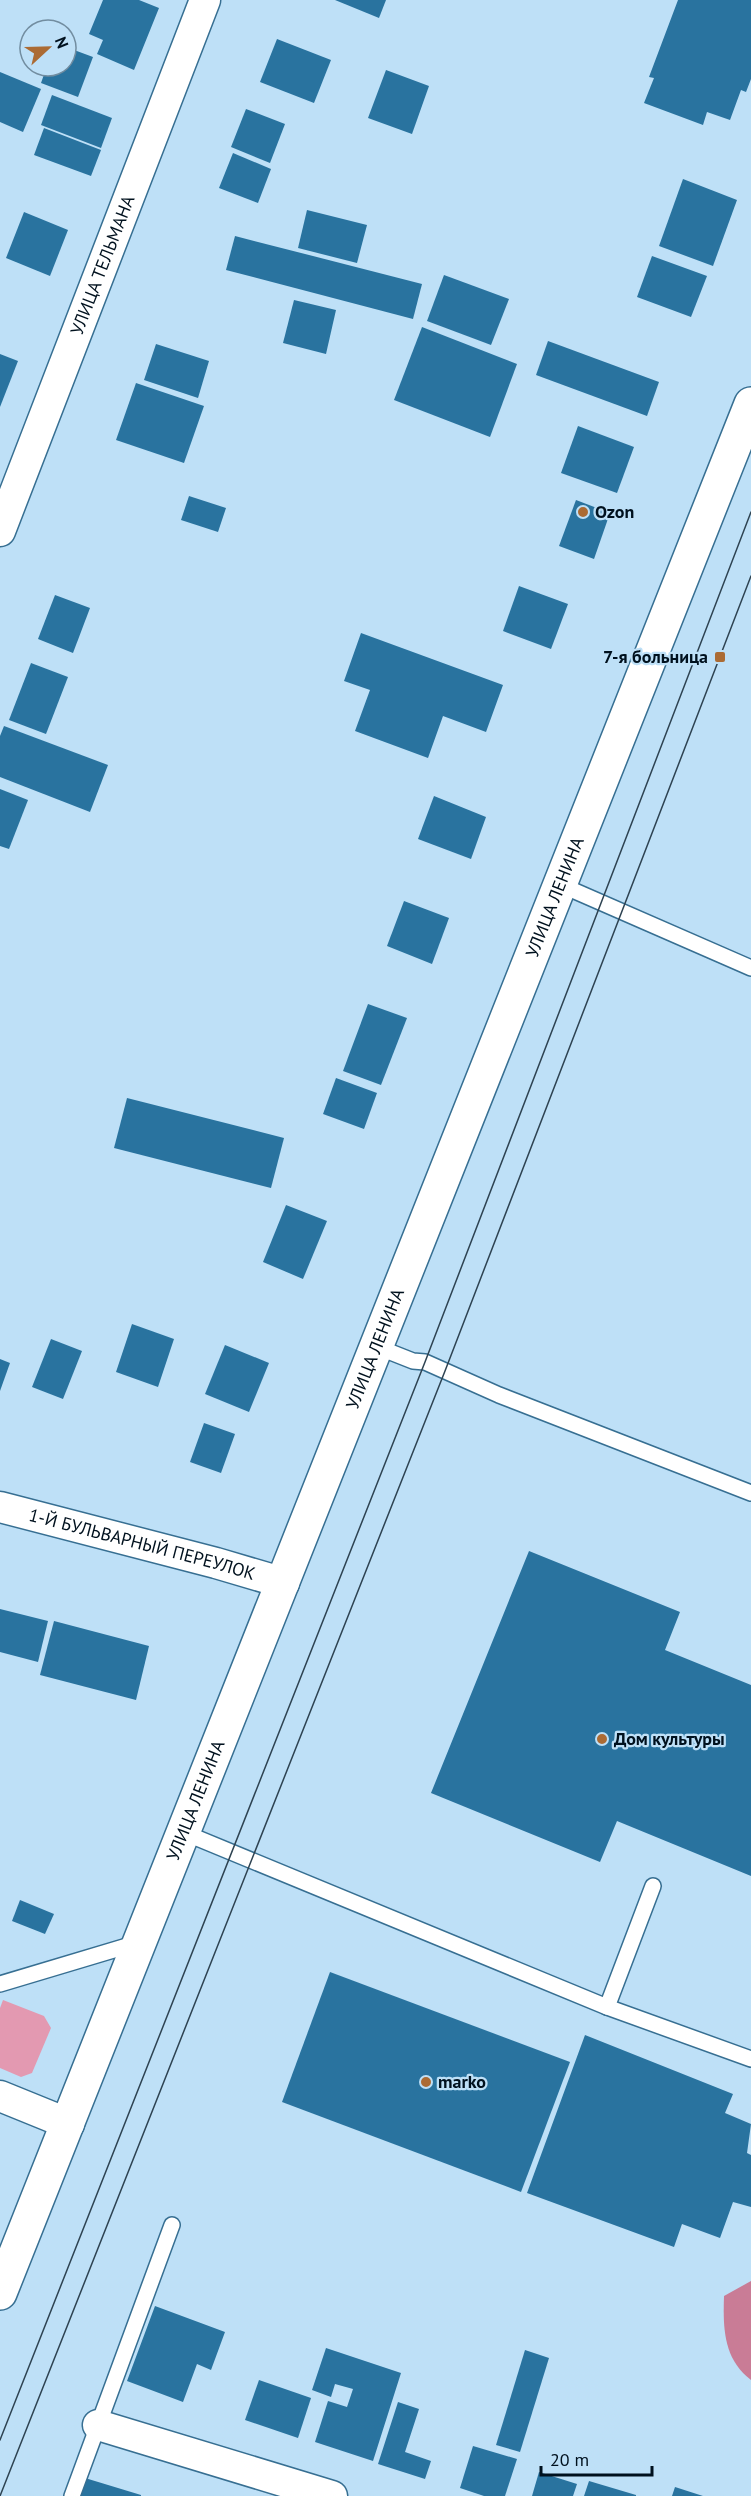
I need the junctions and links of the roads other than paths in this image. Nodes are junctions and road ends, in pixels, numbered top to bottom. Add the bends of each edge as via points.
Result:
1 (205, 0) edge
2 (751, 404) edge
3 (0, 531) edge
4 (561, 885) junction
5 (751, 968) edge
6 (375, 1346) junction
7 (751, 1493) edge
8 (0, 1507) edge
9 (284, 1583) junction
10 (185, 1833) junction
11 (653, 1886) dead end
12 (140, 1942) junction
13 (0, 1984) edge
14 (607, 2007) junction
15 (751, 2059) edge
16 (0, 2096) edge
17 (69, 2124) junction
18 (172, 2225) dead end
19 (0, 2294) edge
20 (98, 2425) junction
21 (72, 2496) edge
22 (332, 2496) edge

1 - 3 street, УЛИЦА ТЕЛЬМАНА
2 - 4 main road, УЛИЦА ЛЕНИНА
4 - 5 lane
4 - 6 main road, УЛИЦА ЛЕНИНА
6 - 7 lane via 412,1361 425,1362 499,1395
6 - 9 main road, УЛИЦА ЛЕНИНА
8 - 9 street, 1-Й БУЛЬВАРНЫЙ ПЕРЕУЛОК
9 - 10 main road, УЛИЦА ЛЕНИНА
10 - 12 main road, УЛИЦА ЛЕНИНА
10 - 14 lane
11 - 14 lane
12 - 13 lane
12 - 17 main road, УЛИЦА ЛЕНИНА
14 - 15 lane
16 - 17 street
17 - 19 main road, УЛИЦА ЛЕНИНА
18 - 20 lane
20 - 21 lane
20 - 22 street

